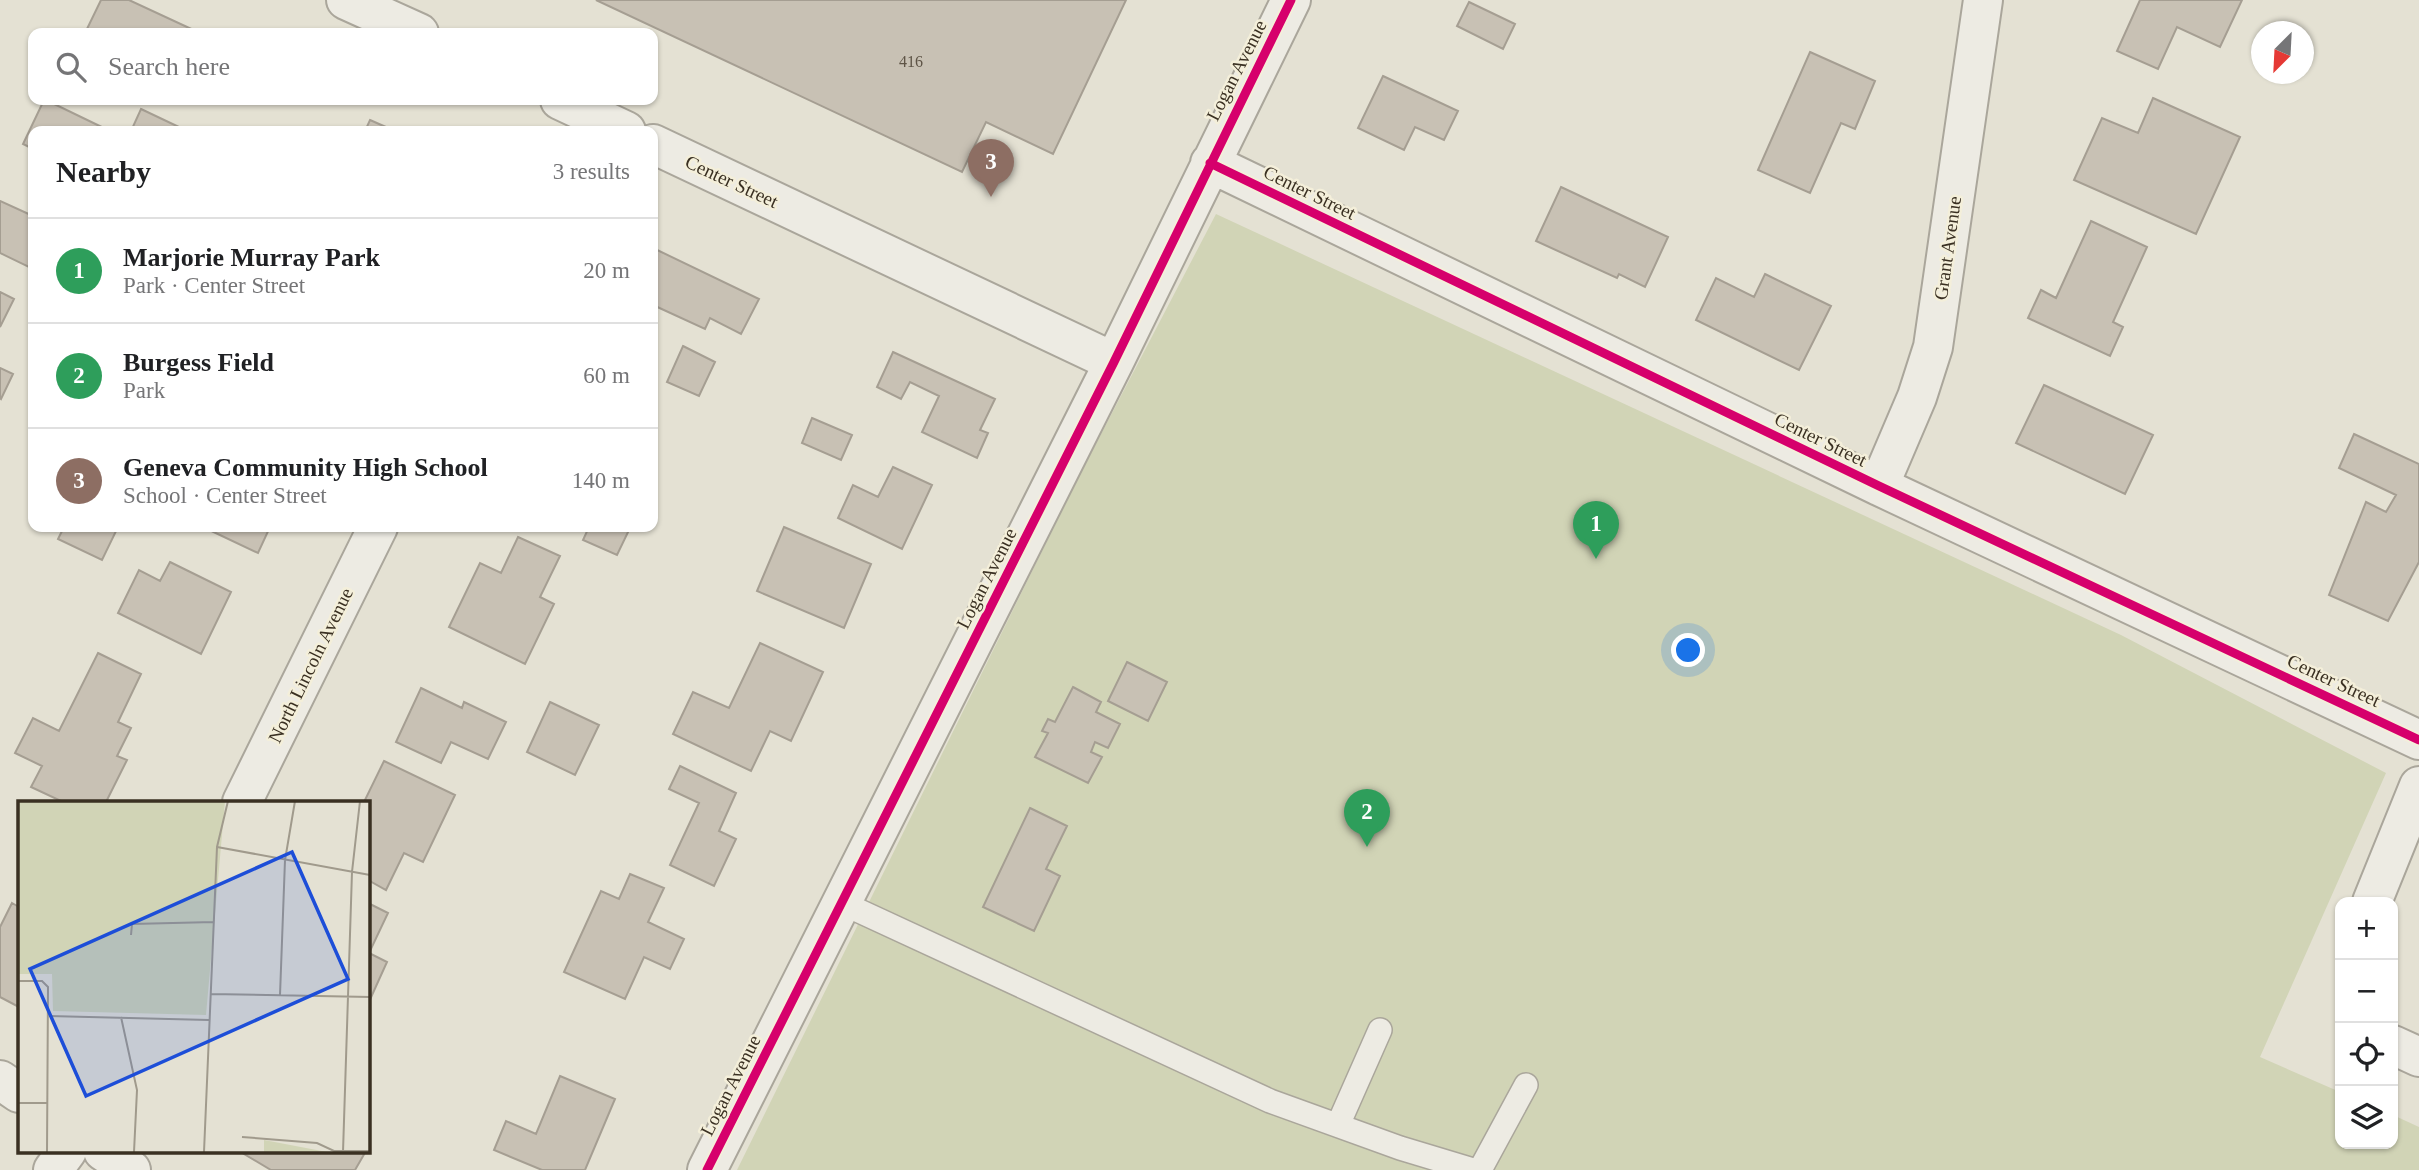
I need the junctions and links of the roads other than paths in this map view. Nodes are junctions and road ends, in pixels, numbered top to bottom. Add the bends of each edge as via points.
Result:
1 (346, 0) edge
2 (1291, 0) edge
3 (1983, 0) edge
4 (408, 28) edge
5 (572, 114) edge
6 (610, 126) edge
7 (658, 146) edge
8 (1210, 163) junction
9 (1114, 362) junction
10 (1879, 486) junction
11 (376, 532) edge
12 (2419, 740) edge
13 (2419, 786) edge
14 (243, 801) edge
15 (2374, 897) edge
16 (842, 903) junction
17 (1380, 1030) dead end
18 (2398, 1047) edge
19 (2419, 1057) edge
20 (0, 1080) edge
21 (1526, 1086) dead end
22 (18, 1092) edge
23 (1338, 1125) junction
24 (65, 1152) edge
25 (104, 1152) edge
26 (53, 1170) edge
27 (131, 1170) edge
28 (707, 1170) edge
29 (1473, 1170) edge
30 (1480, 1170) edge

1 - 4 street
2 - 8 street, Logan Avenue
3 - 10 street, Grant Avenue via 1933,347
5 - 6 street
7 - 9 street, Center Street
8 - 9 street, Logan Avenue
8 - 10 street, Center Street
9 - 16 street, Logan Avenue
10 - 12 street, Center Street
11 - 14 street, North Lincoln Avenue
13 - 15 street
16 - 23 lane via 1228,1083
16 - 28 street, Logan Avenue
17 - 23 lane
18 - 19 street
20 - 22 street
21 - 30 lane
23 - 29 lane
24 - 26 street
25 - 27 street

